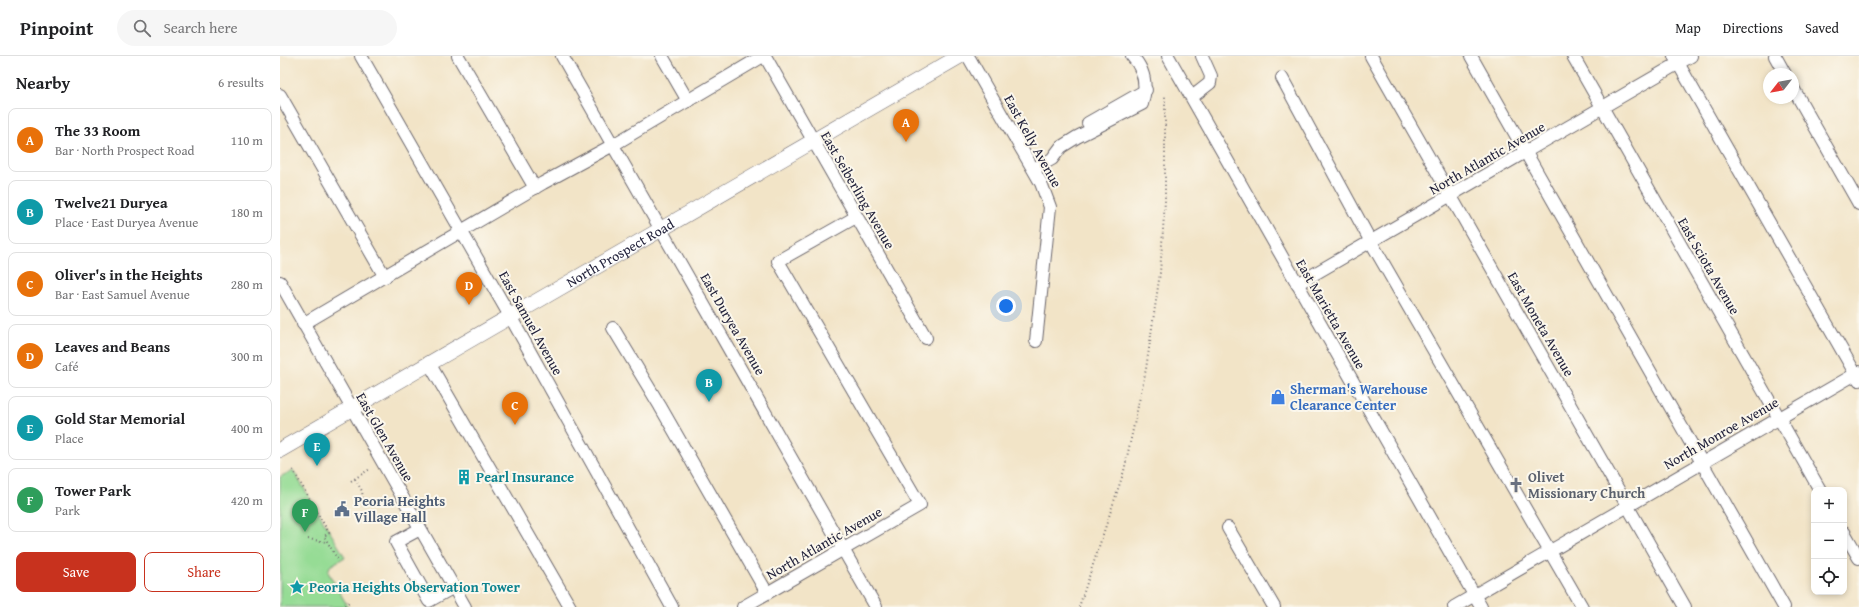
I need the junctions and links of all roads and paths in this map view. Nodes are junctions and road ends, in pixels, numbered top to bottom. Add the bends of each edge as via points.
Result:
1 (360, 56) edge
2 (458, 56) edge
3 (562, 56) edge
4 (662, 56) edge
5 (764, 56) edge
6 (960, 56) edge
7 (968, 56) edge
8 (1132, 56) edge
9 (1168, 56) edge
10 (1202, 56) edge
11 (1371, 56) edge
12 (1471, 56) edge
13 (1572, 56) edge
14 (1691, 56) edge
15 (1775, 56) edge
16 (1676, 60) edge
17 (1782, 68) edge
18 (1282, 78) dead end
19 (1165, 94) dead end
20 (280, 95) edge
21 (1192, 97) junction
22 (1799, 99) edge
23 (688, 101) junction
24 (1602, 108) junction
25 (813, 140) junction
26 (613, 145) junction
27 (1526, 153) junction
28 (1034, 169) junction
29 (535, 188) junction
30 (1451, 195) junction
31 (1859, 204) edge
32 (856, 217) junction
33 (661, 228) junction
34 (462, 232) junction
35 (1371, 242) junction
36 (385, 277) junction
37 (280, 282) edge
38 (1297, 284) junction
39 (510, 316) junction
40 (303, 324) junction
41 (613, 328) dead end
42 (926, 338) dead end
43 (1036, 341) dead end
44 (429, 363) junction
45 (1858, 375) edge
46 (352, 408) junction
47 (1778, 417) junction
48 (280, 450) edge
49 (1701, 462) junction
50 (370, 469) dead end
51 (293, 470) dead end
52 (354, 478) junction
53 (350, 481) dead end
54 (1818, 487) edge
55 (1627, 505) junction
56 (364, 509) dead end
57 (1228, 528) dead end
58 (420, 529) junction
59 (1847, 537) edge
60 (308, 540) dead end
61 (327, 542) junction
62 (844, 549) junction
63 (1550, 550) junction
64 (1859, 558) edge
65 (338, 560) dead end
66 (454, 587) junction
67 (767, 593) junction
68 (1474, 595) junction
69 (351, 601) dead end
70 (342, 607) edge
71 (465, 607) edge
72 (570, 607) edge
73 (672, 607) edge
74 (743, 607) edge
75 (876, 607) edge
76 (1079, 607) edge
77 (1274, 607) edge
78 (1454, 607) edge
79 (1481, 607) edge
80 (1582, 607) edge
81 (1685, 607) edge
82 (1784, 607) edge

1 - 34 street, East Samuel Avenue
2 - 29 street
3 - 26 street, East Duryea Avenue
4 - 23 street
5 - 23 street
5 - 25 street, East Seiberling Avenue
6 - 25 main road, North Prospect Road
7 - 28 street, East Kelly Avenue
8 - 28 street via 1144,75 1146,90 1142,104 1061,146 1052,159
9 - 21 street, East Marietta Avenue
10 - 21 street via 1211,76 1210,83
11 - 30 street, East Moneta Avenue
12 - 27 street
13 - 24 street, East Sciota Avenue
14 - 16 street, North Atlantic Avenue
15 - 17 street
16 - 24 street, North Atlantic Avenue
16 - 45 street
18 - 35 street
19 - 76 path via 1165,201 1161,258 1146,369 1124,471
20 - 36 street
21 - 38 street, East Marietta Avenue
22 - 31 street
23 - 26 street
24 - 27 street, North Atlantic Avenue
24 - 47 street, East Sciota Avenue
25 - 32 street, East Seiberling Avenue
25 - 33 main road, North Prospect Road
26 - 29 street
26 - 33 street, East Duryea Avenue
27 - 30 street, North Atlantic Avenue
27 - 49 street
28 - 43 street, East Kelly Avenue via 1049,201 1050,218
29 - 34 street
30 - 35 street, North Atlantic Avenue
30 - 55 street, East Moneta Avenue
32 - 42 street, East Seiberling Avenue
32 - 62 street, North Atlantic Avenue via 778,261 920,505
33 - 39 main road, North Prospect Road
33 - 62 street, East Duryea Avenue
34 - 36 street
34 - 39 street, East Samuel Avenue
35 - 38 street, North Atlantic Avenue
35 - 63 street
36 - 40 street
37 - 40 street, East Glen Avenue
38 - 68 street, East Marietta Avenue
39 - 44 main road, North Prospect Road
39 - 73 street, East Samuel Avenue
40 - 46 street, East Glen Avenue
41 - 67 street
44 - 46 main road, North Prospect Road
44 - 72 street
45 - 47 street, North Monroe Avenue
46 - 48 main road, North Prospect Road
46 - 58 street, East Glen Avenue
47 - 49 street, North Monroe Avenue
47 - 54 street, East Sciota Avenue
49 - 55 street, North Monroe Avenue
49 - 82 street
50 - 52 path
51 - 61 path via 329,533 324,536
52 - 53 path
52 - 56 path via 362,491
55 - 63 street, North Monroe Avenue
55 - 81 street, East Moneta Avenue
57 - 77 street
58 - 66 street, East Glen Avenue
58 - 66 street via 396,542 429,601
59 - 64 street
60 - 61 path
61 - 65 path
62 - 67 street, North Atlantic Avenue
62 - 75 street, East Duryea Avenue
63 - 68 street, North Monroe Avenue
63 - 80 street
66 - 71 street, East Glen Avenue
67 - 74 street, North Atlantic Avenue
68 - 78 street, North Monroe Avenue
68 - 79 street, East Marietta Avenue
69 - 70 path

